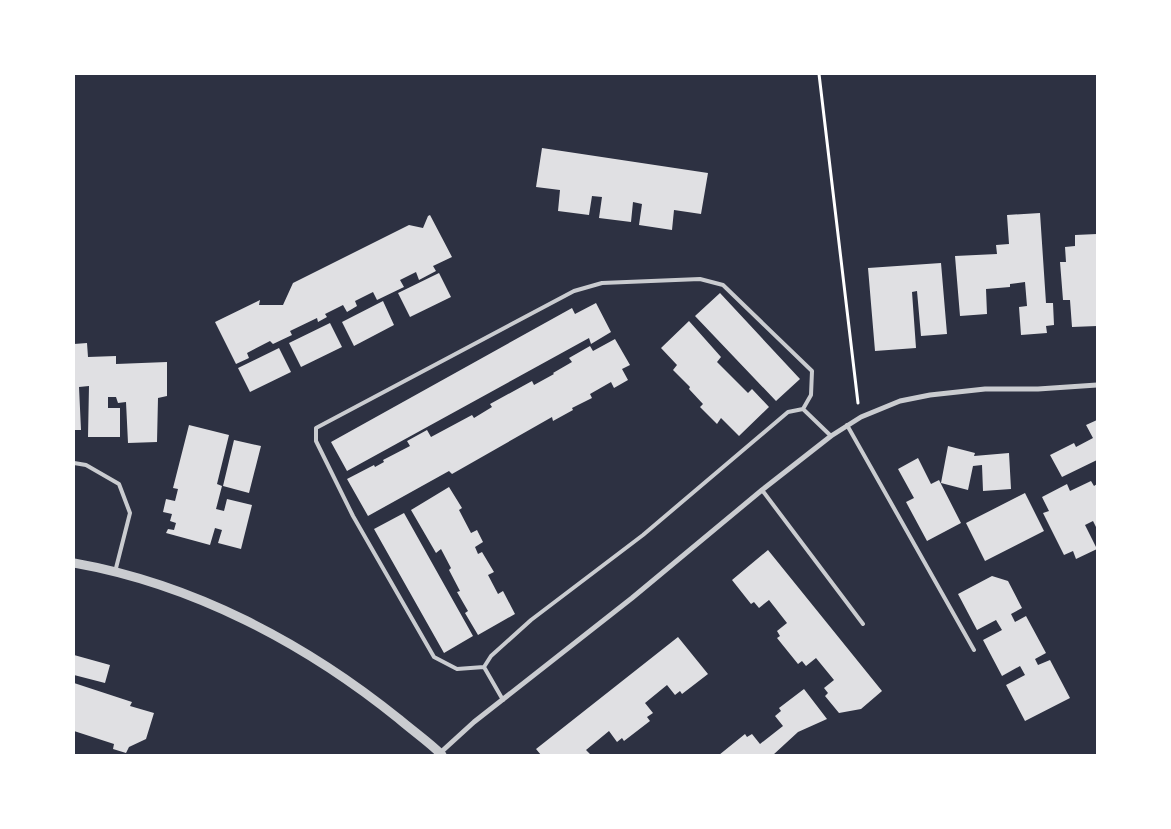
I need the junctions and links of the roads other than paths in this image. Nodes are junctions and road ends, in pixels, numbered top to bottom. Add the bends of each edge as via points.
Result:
1 (1097, 385) edge
2 (803, 409) junction
3 (847, 425) junction
4 (831, 436) junction
5 (74, 463) edge
6 (762, 490) junction
7 (74, 563) edge
8 (115, 572) junction
9 (863, 624) dead end
10 (974, 650) dead end
11 (484, 667) junction
12 (503, 700) junction
13 (441, 754) edge

1 - 3 street via 985,389 930,395 900,401
2 - 4 lane
2 - 11 lane via 788,412 643,536 531,620 491,656
2 - 11 lane via 811,395 812,371 723,284 700,279 602,283 574,291 316,428 316,441 353,516 434,657 457,669
3 - 4 street
3 - 10 lane
4 - 6 street
5 - 8 lane via 86,465 119,484 130,513
6 - 9 lane
6 - 12 street
7 - 8 street
8 - 13 street via 195,597 307,652 377,701
11 - 12 lane
12 - 13 street

